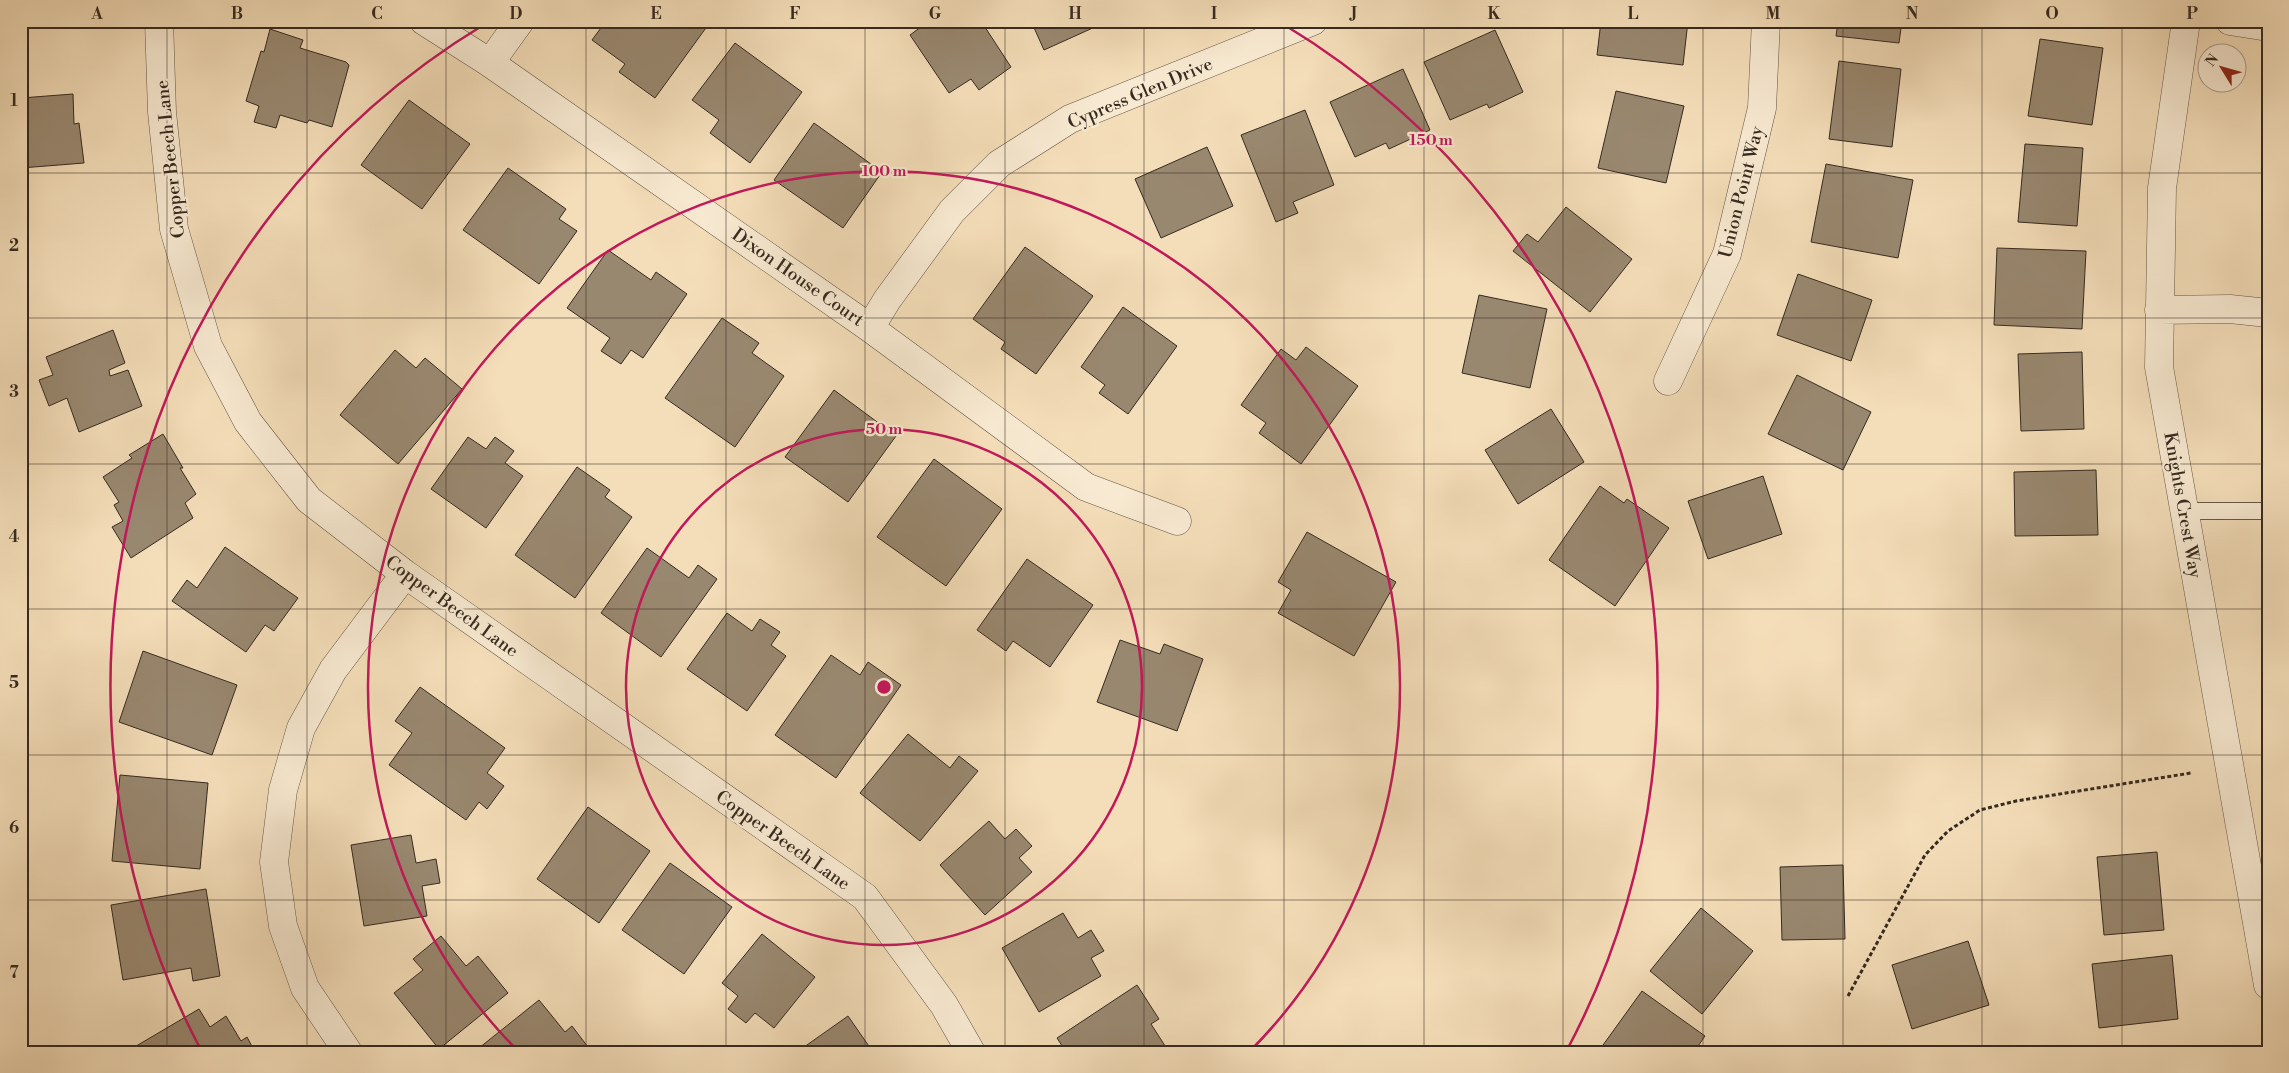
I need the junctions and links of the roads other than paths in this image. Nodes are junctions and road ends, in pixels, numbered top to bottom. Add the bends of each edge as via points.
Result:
1 (159, 21) edge
2 (424, 21) edge
3 (520, 21) edge
4 (1313, 21) edge
5 (1766, 21) edge
6 (2186, 21) edge
7 (2230, 21) edge
8 (2268, 27) edge
9 (490, 63) junction
10 (2160, 310) junction
11 (2268, 312) edge
12 (870, 328) junction
13 (1668, 381) dead end
14 (2184, 511) junction
15 (2268, 511) edge
16 (1177, 521) dead end
17 (405, 574) junction
18 (2268, 985) edge
19 (348, 1052) edge
20 (971, 1052) edge

1 - 17 street, Copper Beech Lane via 162,112 174,229 208,346 248,422 309,500
2 - 9 street, Dixon House Court
3 - 9 street
4 - 12 street, Cypress Glen Drive via 1070,120 999,164 952,211
5 - 13 street, Union Point Way via 1762,108 1727,254
6 - 10 street, Knights Crest Way via 2162,188
7 - 8 street
9 - 12 street, Dixon House Court
10 - 11 street
10 - 14 street, Knights Crest Way via 2159,367
12 - 16 street, Dixon House Court via 1086,487
14 - 15 lane
14 - 18 street, Knights Crest Way
17 - 19 street via 333,670 301,728 282,790 274,862 283,926 305,988
17 - 20 street, Copper Beech Lane via 864,897 944,1005

